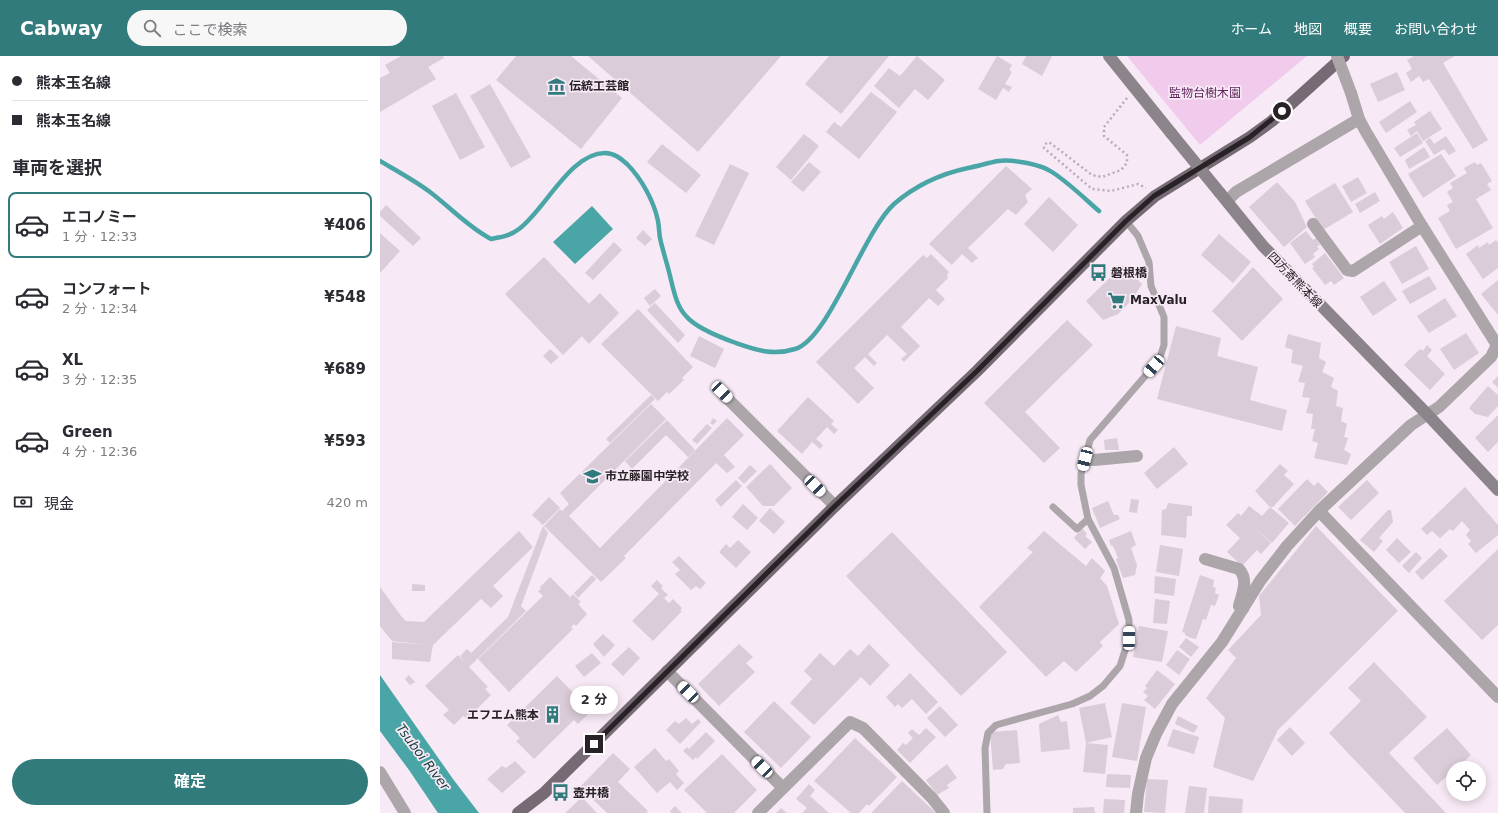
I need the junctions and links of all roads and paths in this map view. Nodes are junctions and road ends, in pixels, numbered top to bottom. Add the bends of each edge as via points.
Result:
1 (1109, 56) edge
2 (1337, 56) edge
3 (1344, 56) edge
4 (1135, 88) junction
5 (1359, 119) junction
6 (1154, 196) junction
7 (1223, 197) junction
8 (1126, 221) junction
9 (1313, 224) dead end
10 (1422, 226) junction
11 (1497, 345) edge
12 (722, 392) dead end
13 (1427, 414) junction
14 (1136, 456) dead end
15 (1085, 459) junction
16 (1498, 490) edge
17 (835, 506) junction
18 (1053, 507) dead end
19 (1319, 511) junction
20 (1088, 519) junction
21 (1205, 559) dead end
22 (1244, 609) junction
23 (667, 671) junction
24 (1498, 697) edge
25 (380, 772) edge
26 (783, 788) junction
27 (405, 813) edge
28 (518, 813) edge
29 (758, 813) edge
30 (944, 813) edge
31 (987, 813) edge
32 (1136, 813) edge

1 - 4 main road, 四方寄熊本線
2 - 5 street, bridge
3 - 6 main road via 1272,121
4 - 6 path via 1104,127 1104,136 1128,155 1127,163 1121,170 1102,177 1092,174 1049,142 1044,148 1092,189 1111,192 1138,184 1149,189
4 - 7 main road, 四方寄熊本線, bridge
5 - 7 street via 1236,192
5 - 10 street
6 - 8 main road
7 - 13 main road, 四方寄熊本線 via 1263,246
8 - 15 lane via 1138,236 1149,262 1151,286 1164,317 1164,346 1159,360 1090,440
8 - 17 main road via 977,371
9 - 10 street via 1347,270 1353,270
10 - 11 street
11 - 13 street via 1491,357 1439,407
12 - 17 street
13 - 16 main road, 四方寄熊本線
13 - 19 street via 1411,425
14 - 15 street
15 - 20 lane via 1081,485
17 - 23 main road
18 - 20 lane via 1077,529
19 - 22 street via 1260,581
19 - 24 street
20 - 31 lane via 1114,568 1129,620 1129,638 1120,666 1103,686 1090,696 1072,704 996,725 988,733 985,748
21 - 22 street via 1240,569 1245,580 1239,606
22 - 32 street via 1222,642 1172,704 1156,734 1146,758
23 - 26 street
23 - 28 main road via 544,793
25 - 27 street
26 - 29 street
26 - 30 street via 850,722 863,728

